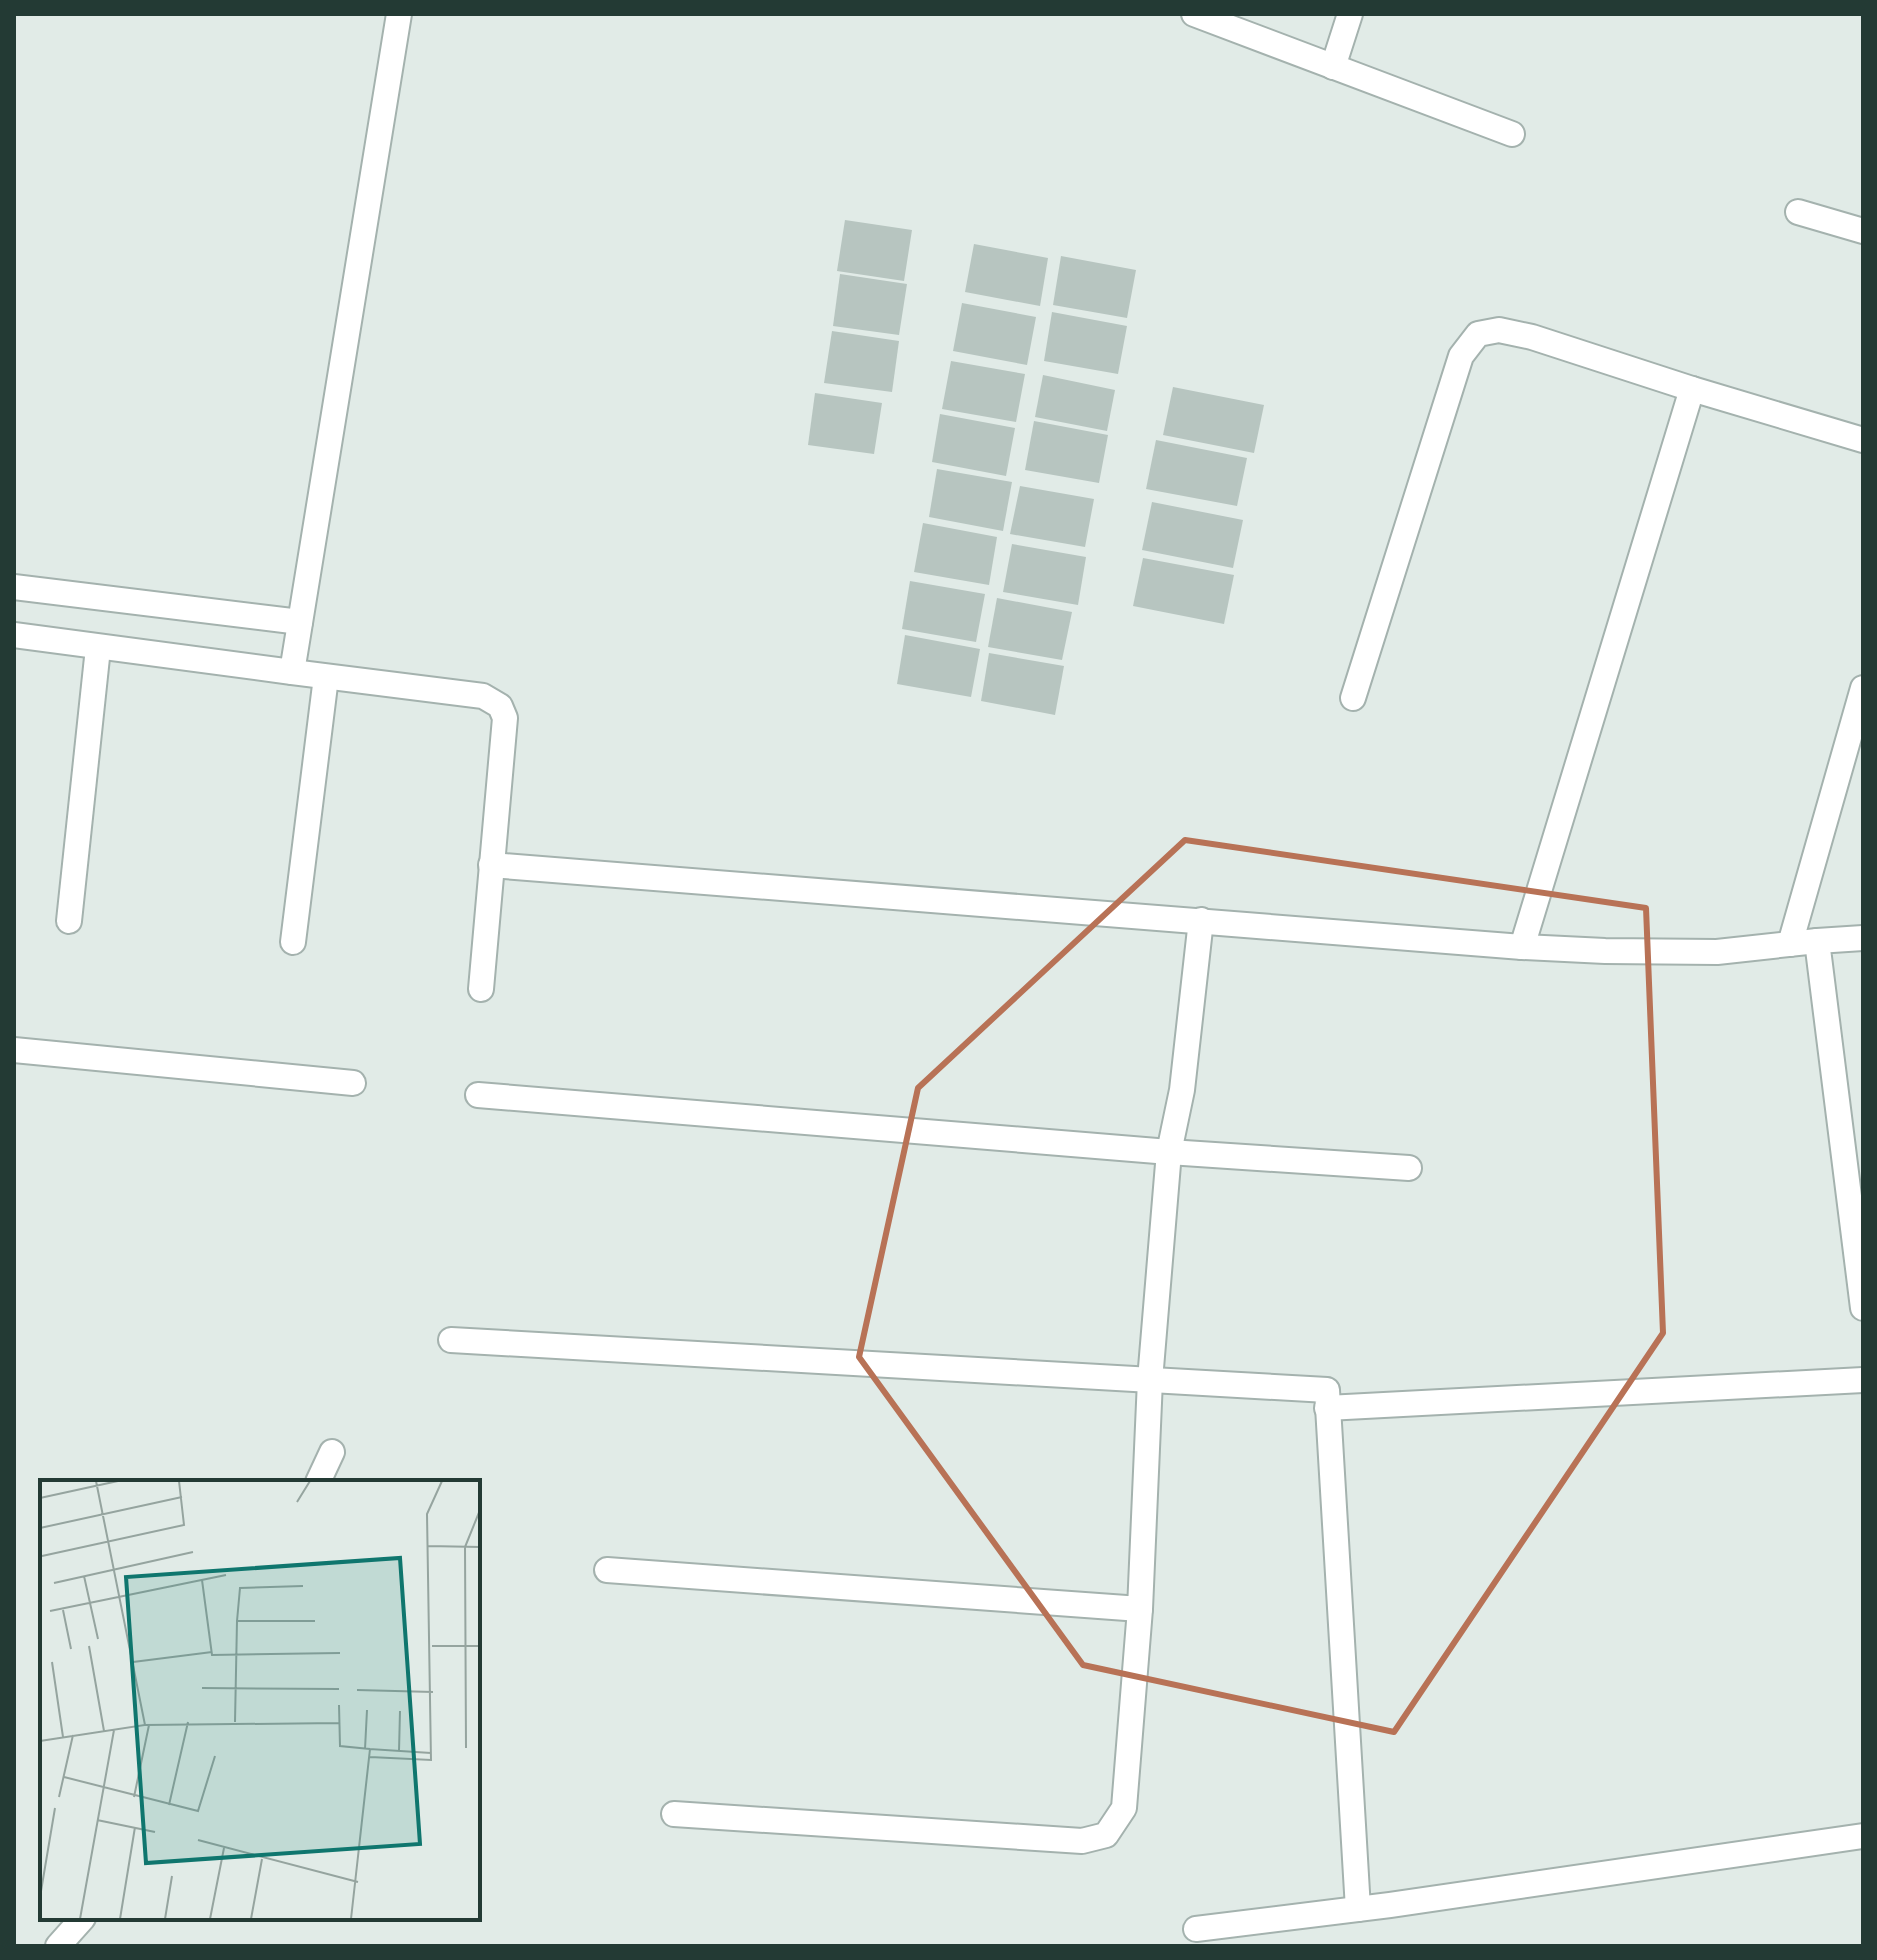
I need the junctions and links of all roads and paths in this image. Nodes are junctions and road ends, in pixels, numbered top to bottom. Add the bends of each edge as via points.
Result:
1 (399, 14) edge
2 (1194, 14) edge
3 (1350, 14) edge
4 (1333, 67) junction
5 (1512, 134) dead end
6 (1798, 212) dead end
7 (1863, 231) edge
8 (1692, 389) junction
9 (1863, 440) edge
10 (14, 587) edge
11 (300, 622) junction
12 (14, 635) edge
13 (98, 648) junction
14 (292, 672) junction
15 (326, 677) junction
16 (1863, 688) edge
17 (1353, 698) dead end
18 (491, 865) junction
19 (1201, 920) junction
20 (69, 921) dead end
21 (1863, 938) edge
22 (1817, 941) junction
23 (293, 942) dead end
24 (1790, 944) junction
25 (1522, 947) junction
26 (481, 989) dead end
27 (14, 1050) edge
28 (353, 1083) dead end
29 (478, 1095) dead end
30 (1169, 1152) junction
31 (1409, 1168) dead end
32 (1863, 1308) edge
33 (451, 1340) dead end
34 (1150, 1380) junction
35 (1863, 1380) edge
36 (1327, 1408) junction
37 (332, 1452) dead end
38 (319, 1480) edge
39 (607, 1570) dead end
40 (1140, 1609) junction
41 (674, 1814) dead end
42 (1863, 1836) edge
43 (1358, 1909) junction
44 (81, 1920) edge
45 (1196, 1929) dead end
46 (58, 1946) edge

1 - 11 street
2 - 4 street
3 - 4 street
4 - 5 street
6 - 7 street
8 - 9 street
8 - 17 street via 1532,337 1499,330 1478,334 1461,356
8 - 25 street
10 - 11 street
11 - 14 street
12 - 13 street
13 - 14 street
13 - 20 street
14 - 15 street
15 - 18 street via 483,696 500,706 505,718
15 - 23 street
16 - 24 street
18 - 19 street
18 - 26 street
19 - 25 street
19 - 30 street via 1182,1090
21 - 22 street
22 - 24 street
22 - 32 street
24 - 25 street via 1717,952
27 - 28 street
29 - 30 street
30 - 31 street
30 - 34 street
33 - 34 street
34 - 36 street via 1327,1390
34 - 40 street
35 - 36 street
36 - 43 street
37 - 38 street
39 - 40 street
40 - 41 street via 1124,1808 1106,1835 1082,1841
42 - 43 street
43 - 45 street
44 - 46 street

